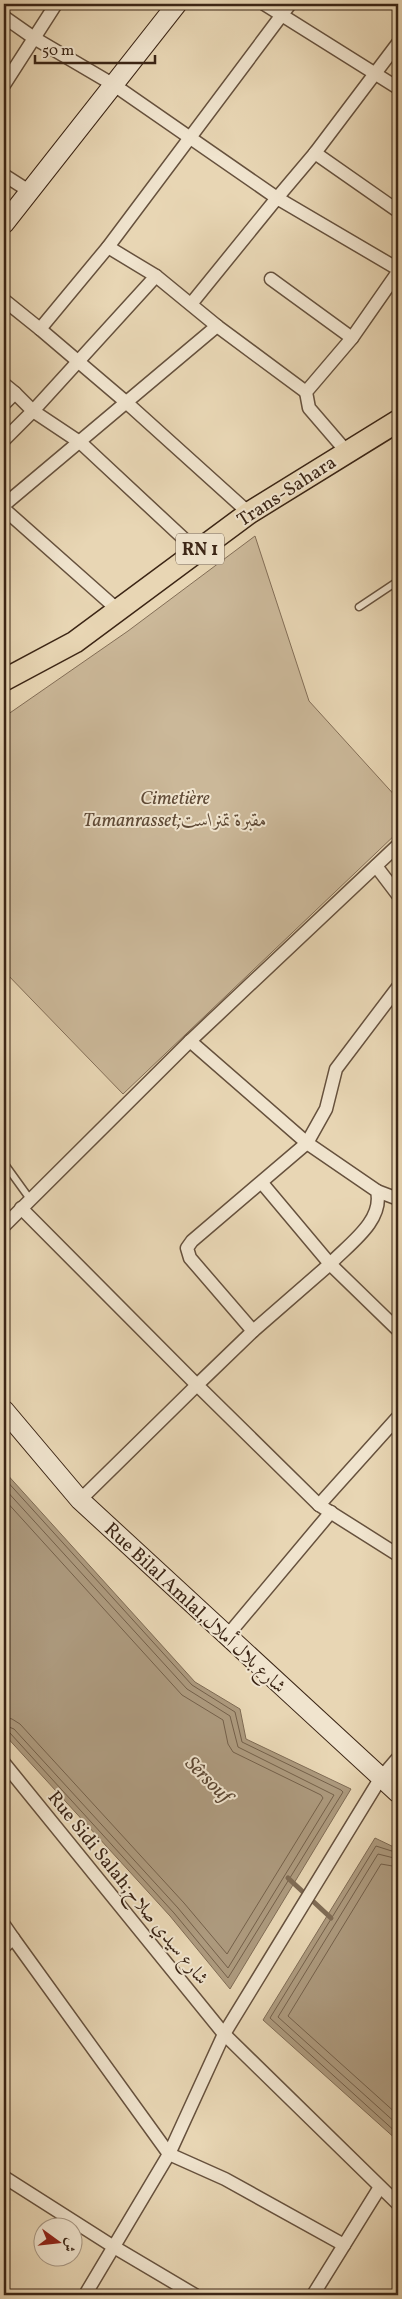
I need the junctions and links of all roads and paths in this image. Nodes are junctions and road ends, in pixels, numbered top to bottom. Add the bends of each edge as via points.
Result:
1 (56, 4) edge
2 (177, 4) edge
3 (264, 4) edge
4 (290, 4) edge
5 (282, 14) junction
6 (4, 16) edge
7 (34, 38) junction
8 (398, 43) edge
9 (374, 73) junction
10 (4, 85) edge
11 (114, 85) junction
12 (398, 88) edge
13 (190, 136) junction
14 (315, 153) junction
15 (4, 175) edge
16 (29, 191) junction
17 (277, 198) junction
18 (398, 211) edge
19 (4, 224) edge
20 (108, 248) junction
21 (398, 270) edge
22 (156, 276) junction
23 (272, 279) dead end
24 (4, 300) edge
25 (191, 304) junction
26 (217, 326) junction
27 (40, 329) junction
28 (352, 338) junction
29 (77, 362) junction
30 (4, 384) edge
31 (306, 392) junction
32 (15, 393) junction
33 (127, 403) junction
34 (4, 404) edge
35 (33, 411) junction
36 (397, 424) edge
37 (4, 440) edge
38 (81, 443) junction
39 (346, 451) junction
40 (4, 505) edge
41 (4, 509) edge
42 (249, 512) junction
43 (197, 551) junction
44 (398, 581) edge
45 (359, 607) dead end
46 (118, 610) junction
47 (4, 680) edge
48 (398, 845) edge
49 (376, 866) junction
50 (398, 895) edge
51 (398, 987) edge
52 (190, 1041) junction
53 (307, 1143) junction
54 (4, 1163) edge
55 (262, 1183) junction
56 (377, 1191) junction
57 (398, 1199) edge
58 (26, 1204) junction
59 (4, 1226) edge
60 (330, 1264) junction
61 (398, 1330) edge
62 (253, 1331) junction
63 (197, 1385) junction
64 (4, 1410) edge
65 (398, 1417) edge
66 (80, 1500) junction
67 (319, 1505) junction
68 (332, 1512) junction
69 (398, 1555) edge
70 (227, 1636) junction
71 (398, 1758) edge
72 (4, 1763) edge
73 (380, 1779) junction
74 (398, 1793) edge
75 (4, 1925) edge
76 (14, 1938) junction
77 (4, 1947) edge
78 (224, 2034) junction
79 (169, 2154) junction
80 (4, 2177) edge
81 (380, 2187) junction
82 (398, 2204) edge
83 (344, 2245) junction
84 (114, 2248) junction
85 (175, 2290) edge
86 (85, 2295) edge
87 (196, 2295) edge
88 (313, 2295) edge

1 - 7 street
2 - 11 main road
3 - 5 street
4 - 5 street
5 - 9 street
5 - 13 street
6 - 7 street
7 - 10 street
7 - 11 street
8 - 9 street
9 - 12 street
9 - 14 street
11 - 13 street
11 - 16 main road
13 - 17 street
13 - 20 street
14 - 17 street
14 - 18 street
15 - 16 street
16 - 19 main road
17 - 21 street
17 - 25 street
20 - 22 street
20 - 27 street
21 - 28 street
22 - 25 street
22 - 29 street
23 - 28 street
24 - 27 street
25 - 26 street
26 - 31 street
26 - 33 street
27 - 29 street
28 - 31 street
29 - 33 street
29 - 35 street
30 - 32 street
31 - 39 street via 309,408
32 - 34 street
32 - 35 street
33 - 38 street
33 - 42 street
35 - 37 street
35 - 38 street
36 - 39 main road, Trans-Sahara / RN 1
38 - 40 street
38 - 43 street
39 - 42 main road, Trans-Sahara / RN 1
41 - 46 street
42 - 43 main road, Trans-Sahara / RN 1
43 - 46 main road, Trans-Sahara / RN 1
44 - 45 lane
46 - 47 main road, Trans-Sahara / RN 1 via 76,642
48 - 49 street
49 - 50 street
49 - 52 street
51 - 53 street via 336,1069 326,1109
52 - 53 street
52 - 58 street
53 - 55 street
53 - 56 street
54 - 58 lane
55 - 60 street
55 - 62 street via 187,1248 190,1258
56 - 57 street
56 - 60 street via 380,1202 374,1219
58 - 59 street
58 - 63 street
60 - 61 street
60 - 62 street
62 - 63 street
63 - 66 street
63 - 67 street
64 - 66 main road, Rue Bilal Amlal,شارع بلال أملال
65 - 67 street
66 - 70 main road, Rue Bilal Amlal,شارع بلال أملال
67 - 68 street
68 - 69 street
68 - 70 street
70 - 73 main road, Rue Bilal Amlal,شارع بلال أملال
71 - 73 street
72 - 78 street, Rue Sidi Salah;شارع سيدي صلاح
73 - 74 main road, Rue Bilal Amlal,شارع بلال أملال
73 - 78 street
75 - 76 street
76 - 77 street
76 - 79 street
78 - 79 street
78 - 81 street, Rue Sidi Salah;شارع سيدي صلاح
79 - 83 street via 225,2179
79 - 84 street
80 - 84 street
81 - 82 street, Rue Sidi Salah;شارع سيدي صلاح
81 - 83 street
83 - 88 street
84 - 85 street
84 - 86 street
85 - 87 street

